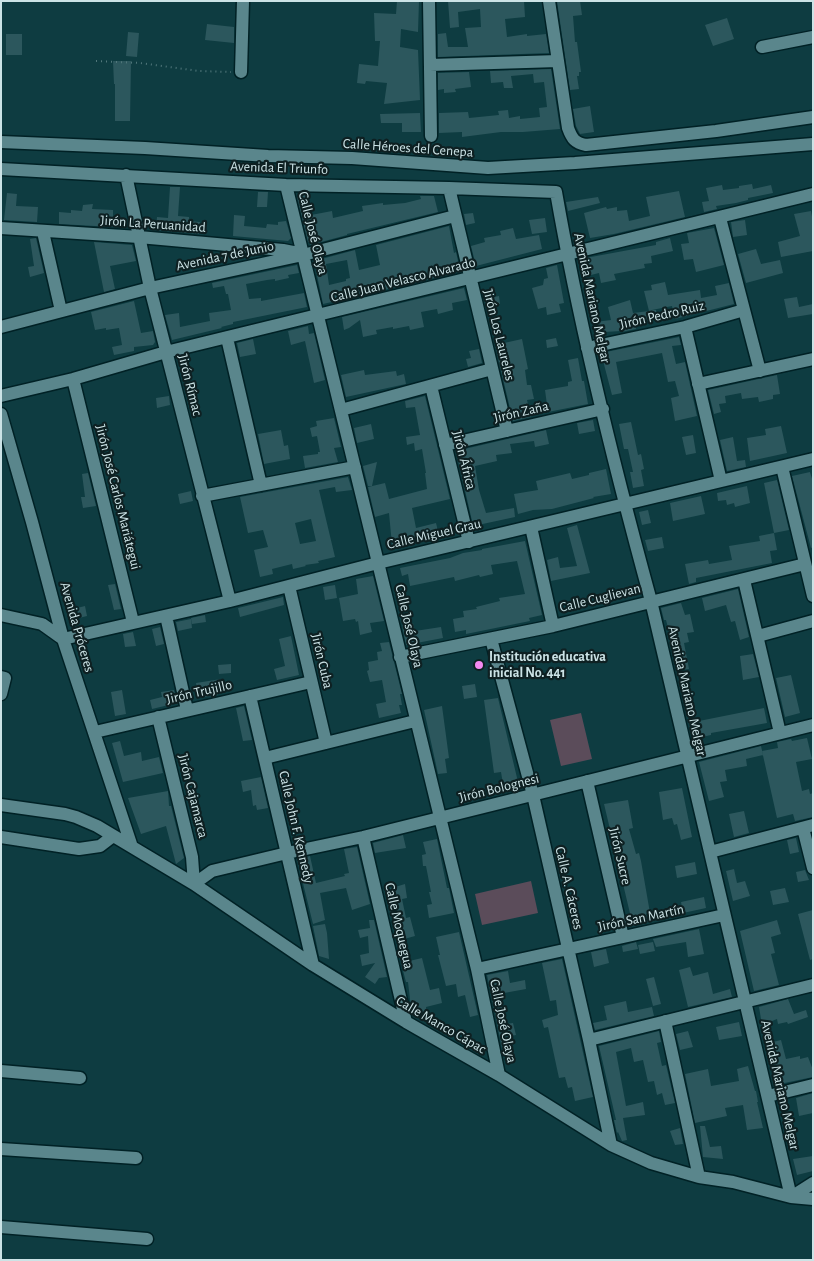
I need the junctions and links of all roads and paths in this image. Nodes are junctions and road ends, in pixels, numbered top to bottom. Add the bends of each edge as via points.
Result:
1 (243, 1) edge
2 (429, 1) edge
3 (549, 1) edge
4 (813, 36) edge
5 (762, 47) dead end
6 (558, 60) junction
7 (96, 61) dead end
8 (430, 65) junction
9 (242, 72) joint
10 (813, 117) edge
11 (431, 136) dead end
12 (1, 142) edge
13 (813, 144) edge
14 (1, 169) edge
15 (126, 175) junction
16 (286, 186) junction
17 (449, 188) junction
18 (556, 192) joint
19 (813, 194) edge
20 (455, 216) junction
21 (720, 218) junction
22 (1, 228) edge
23 (43, 232) junction
24 (139, 237) junction
25 (303, 254) junction
26 (567, 256) junction
27 (470, 279) junction
28 (150, 288) junction
29 (744, 310) junction
30 (61, 311) junction
31 (318, 316) junction
32 (1, 326) edge
33 (685, 327) junction
34 (227, 338) junction
35 (587, 348) junction
36 (166, 352) junction
37 (813, 359) edge
38 (492, 369) junction
39 (760, 371) junction
40 (73, 378) junction
41 (698, 384) junction
42 (431, 386) junction
43 (1, 396) edge
44 (603, 409) junction
45 (341, 410) junction
46 (1, 414) edge
47 (507, 431) junction
48 (445, 445) junction
49 (813, 459) edge
50 (782, 467) junction
51 (355, 468) junction
52 (721, 481) junction
53 (260, 485) junction
54 (202, 496) junction
55 (625, 504) junction
56 (531, 527) junction
57 (469, 542) junction
58 (378, 563) junction
59 (805, 564) junction
60 (744, 580) junction
61 (288, 586) junction
62 (813, 596) edge
63 (230, 601) junction
64 (651, 601) junction
65 (1, 615) edge
66 (166, 616) junction
67 (813, 621) edge
68 (133, 622) junction
69 (553, 626) junction
70 (758, 636) junction
71 (491, 639) junction
72 (63, 640) junction
73 (400, 657) junction
74 (1, 677) edge
75 (311, 682) junction
76 (1, 694) edge
77 (250, 696) junction
78 (187, 710) junction
79 (158, 717) junction
80 (415, 721) junction
81 (813, 725) edge
82 (95, 732) junction
83 (780, 733) junction
84 (326, 743) junction
85 (687, 755) junction
86 (265, 758) junction
87 (587, 781) junction
88 (533, 795) junction
89 (1, 805) edge
90 (440, 817) junction
91 (808, 827) edge
92 (113, 836) junction
93 (1, 837) edge
94 (363, 837) junction
95 (132, 847) junction
96 (710, 852) junction
97 (287, 853) junction
98 (813, 868) edge
99 (194, 884) junction
100 (724, 915) junction
101 (623, 937) junction
102 (568, 949) junction
103 (313, 965) junction
104 (477, 969) junction
105 (813, 985) edge
106 (745, 1002) junction
107 (665, 1021) junction
108 (406, 1022) junction
109 (589, 1040) junction
110 (1, 1071) edge
111 (499, 1075) junction
112 (80, 1078) dead end
113 (813, 1085) edge
114 (768, 1096) junction
115 (611, 1145) junction
116 (1, 1149) edge
117 (136, 1158) dead end
118 (699, 1176) junction
119 (813, 1183) edge
120 (791, 1197) junction
121 (813, 1199) edge
122 (1, 1227) edge
123 (147, 1239) dead end

1 - 9 street
2 - 8 street
3 - 6 street
4 - 5 street
6 - 8 street
6 - 10 street via 568,128 572,139 586,146
7 - 9 path
8 - 11 street
12 - 13 street, Calle Héroes del Cenepa via 352,158 488,168
14 - 15 street, Avenida El Triunfo
15 - 16 street, Avenida El Triunfo
15 - 24 street, Jirón Rímac
16 - 17 street, Avenida El Triunfo
16 - 25 street, Calle José Olaya
17 - 18 street, Avenida El Triunfo
17 - 20 street, Jirón Los Laureles
18 - 26 street, Avenida Mariano Melgar
19 - 21 street, Calle Juan Velasco Alvarado
20 - 25 street, Avenida 7 de Junio
20 - 27 street, Jirón Los Laureles
21 - 26 street, Calle Juan Velasco Alvarado
21 - 29 street
22 - 23 street, Jirón La Peruanidad
23 - 24 street, Jirón La Peruanidad
23 - 30 street
24 - 25 street, Jirón La Peruanidad
24 - 28 street, Jirón Rímac
25 - 28 street, Avenida 7 de Junio
25 - 31 street, Calle José Olaya
26 - 27 street, Calle Juan Velasco Alvarado
26 - 35 street, Avenida Mariano Melgar
27 - 31 street, Calle Juan Velasco Alvarado
27 - 38 street, Jirón Los Laureles
28 - 30 street, Avenida 7 de Junio
28 - 36 street, Jirón Rímac
29 - 33 street, Jirón Pedro Ruiz
29 - 39 street
30 - 32 street, Avenida 7 de Junio
31 - 34 street, Calle Juan Velasco Alvarado
31 - 45 street, Calle José Olaya
33 - 35 street, Jirón Pedro Ruiz
33 - 41 street
34 - 36 street, Calle Juan Velasco Alvarado
34 - 53 street
35 - 44 street, Avenida Mariano Melgar
36 - 40 street, Calle Juan Velasco Alvarado
36 - 54 street, Jirón Rímac
37 - 39 street
38 - 42 street
38 - 47 street, Jirón Los Laureles
39 - 41 street
40 - 43 street, Calle Juan Velasco Alvarado
40 - 68 street, Jirón José Carlos Mariátegui
41 - 52 street
42 - 45 street
42 - 48 street, Jirón África
44 - 47 street, Jirón Zaña
44 - 55 street, Avenida Mariano Melgar
45 - 51 street, Calle José Olaya
46 - 72 street, Avenida Próceres
47 - 48 street, Jirón Zaña
48 - 57 street, Jirón África
49 - 50 street, Calle Miguel Grau
50 - 52 street, Calle Miguel Grau
50 - 59 street
51 - 53 street
51 - 58 street, Calle José Olaya
52 - 55 street, Calle Miguel Grau
53 - 54 street
54 - 63 street, Jirón Rímac
55 - 56 street, Calle Miguel Grau
55 - 64 street, Avenida Mariano Melgar
56 - 57 street, Calle Miguel Grau
56 - 69 street
57 - 58 street, Calle Miguel Grau
58 - 61 street, Calle Miguel Grau
58 - 73 street, Calle José Olaya
59 - 60 street, Calle Cuglievan
59 - 62 street
60 - 64 street, Calle Cuglievan
60 - 70 street
61 - 63 street, Calle Miguel Grau
61 - 75 street, Jirón Cuba
63 - 66 street, Calle Miguel Grau
64 - 69 street, Calle Cuglievan
64 - 85 street, Avenida Mariano Melgar
65 - 72 street via 42,624
66 - 68 street, Calle Miguel Grau
66 - 78 street
67 - 70 street
68 - 72 street, Calle Miguel Grau
69 - 71 street, Calle Cuglievan
70 - 83 street
71 - 73 street, Calle Cuglievan
71 - 88 street, Calle A. Cáceres
72 - 82 street, Avenida Próceres
73 - 80 street, Calle José Olaya
74 - 76 street via 5,678
75 - 77 street, Jirón Trujillo
75 - 84 street, Jirón Cuba
77 - 78 street, Jirón Trujillo
77 - 86 street, Calle John F. Kennedy
78 - 79 street, Jirón Trujillo
79 - 82 street, Jirón Trujillo
79 - 99 street, Jirón Cajamarca via 192,857
80 - 84 street
80 - 90 street, Calle José Olaya
81 - 83 street, Jirón Bolognesi
82 - 95 street, Avenida Próceres
83 - 85 street, Jirón Bolognesi
84 - 86 street
85 - 87 street, Jirón Bolognesi
85 - 96 street, Avenida Mariano Melgar
86 - 97 street, Calle John F. Kennedy
87 - 88 street, Jirón Bolognesi
87 - 101 street, Jirón Sucre
88 - 90 street, Jirón Bolognesi
88 - 102 street, Calle A. Cáceres
89 - 92 street, Calle Manco Cápac via 76,817
90 - 94 street, Jirón Bolognesi
90 - 104 street, Calle José Olaya
91 - 96 street
91 - 98 street
92 - 93 street via 100,846 80,849
92 - 95 street, Calle Manco Cápac
94 - 97 street, Jirón Bolognesi
94 - 108 street, Calle Moquegua
95 - 99 street, Calle Manco Cápac
96 - 100 street, Avenida Mariano Melgar
97 - 99 street, Jirón Bolognesi via 212,871
97 - 103 street, Calle John F. Kennedy
99 - 103 street, Calle Manco Cápac
100 - 101 street, Jirón San Martín
100 - 106 street, Avenida Mariano Melgar
101 - 102 street, Jirón San Martín
102 - 104 street, Jirón San Martín
102 - 109 street, Calle A. Cáceres
103 - 108 street, Calle Manco Cápac
104 - 111 street, Calle José Olaya
105 - 106 street
106 - 107 street
106 - 114 street, Avenida Mariano Melgar
107 - 109 street
107 - 118 street
108 - 111 street, Calle Manco Cápac
109 - 115 street, Calle A. Cáceres
110 - 112 street
111 - 115 street, Calle Manco Cápac
113 - 114 street
114 - 120 street, Avenida Mariano Melgar
115 - 118 street, Calle Manco Cápac via 651,1163
116 - 117 street
118 - 120 street, Calle Manco Cápac
119 - 120 street
120 - 121 street, Calle Manco Cápac
122 - 123 street

